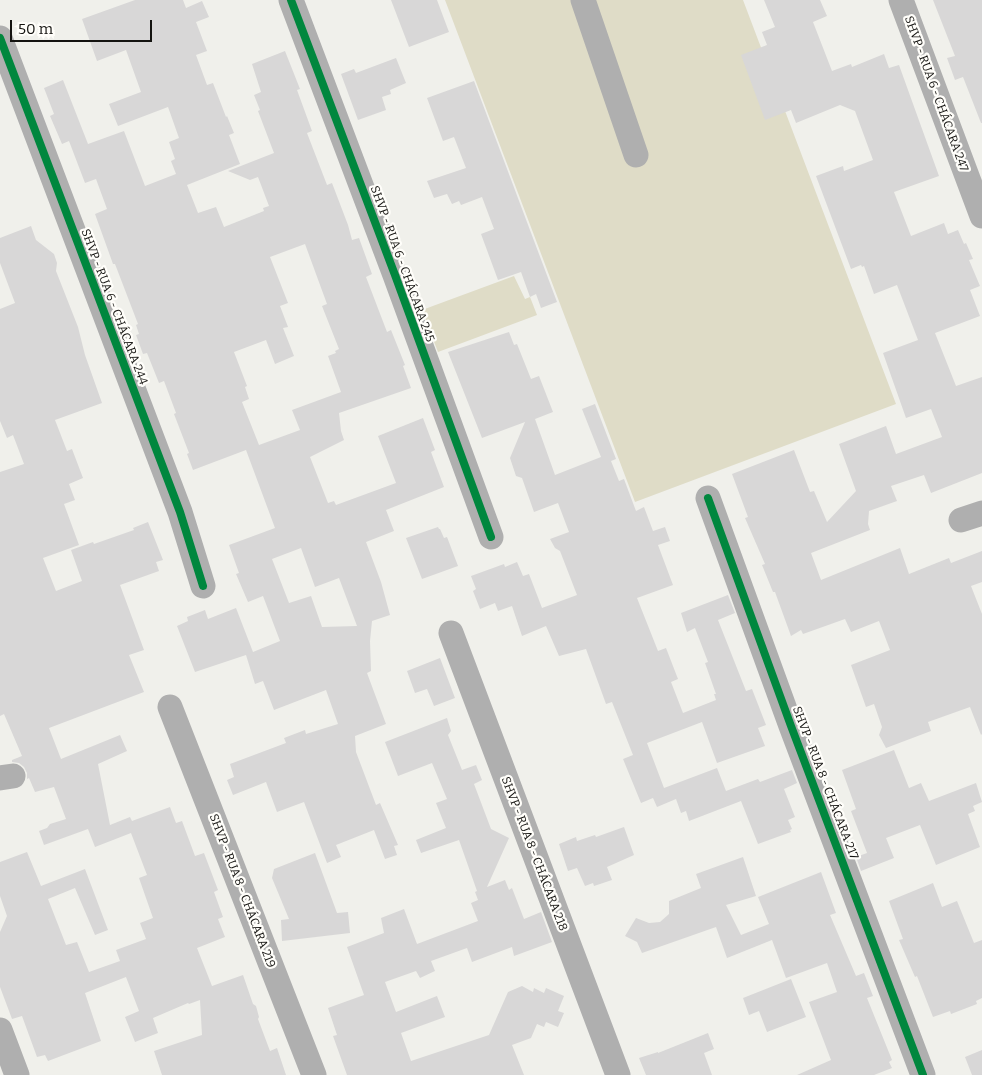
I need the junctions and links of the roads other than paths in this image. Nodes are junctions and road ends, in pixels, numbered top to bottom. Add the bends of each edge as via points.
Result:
1 (291, 0) edge
2 (583, 0) edge
3 (901, 0) edge
4 (0, 38) edge
5 (636, 155) dead end
6 (982, 216) edge
7 (708, 498) dead end
8 (491, 537) dead end
9 (203, 586) dead end
10 (451, 633) dead end
11 (170, 707) dead end
12 (0, 1030) edge
13 (17, 1075) edge
14 (314, 1075) edge
15 (618, 1075) edge
16 (923, 1075) edge

1 - 8 street, SHVP - RUA 6 - CHÁCARA 245
2 - 5 street
3 - 6 street, SHVP - RUA 6 - CHÁCARA 247
4 - 9 street, SHVP - RUA 6 - CHÁCARA 244 via 176,503
7 - 16 street, SHVP - RUA 8 - CHÁCARA 217
10 - 15 street, SHVP - RUA 8 - CHÁCARA 218
11 - 14 street, SHVP - RUA 8 - CHÁCARA 219
12 - 13 street

